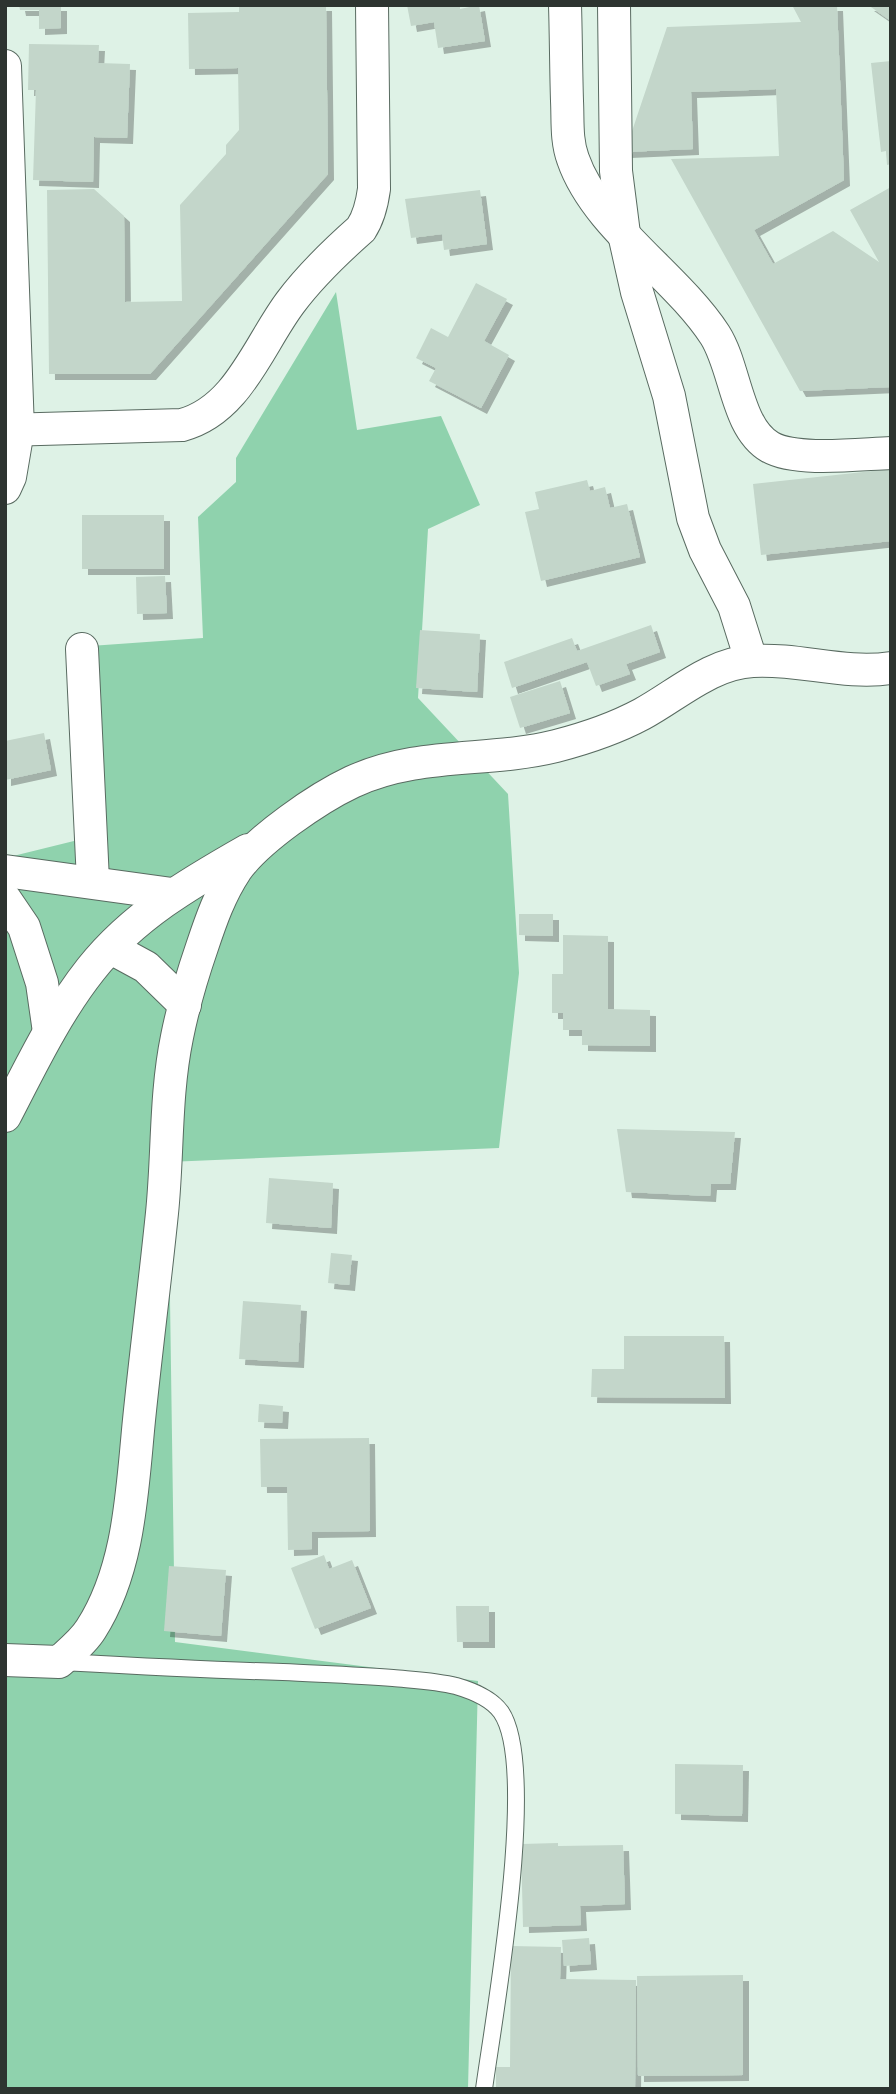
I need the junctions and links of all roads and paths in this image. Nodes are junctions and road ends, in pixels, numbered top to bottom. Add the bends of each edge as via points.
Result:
1 (372, 5) edge
2 (565, 5) edge
3 (614, 5) edge
4 (5, 66) edge
5 (624, 234) junction
6 (12, 430) edge
7 (891, 453) edge
8 (5, 488) edge
9 (82, 649) dead end
10 (751, 660) junction
11 (891, 668) edge
12 (264, 841) junction
13 (5, 871) edge
14 (93, 881) junction
15 (172, 894) junction
16 (5, 899) edge
17 (111, 948) junction
18 (185, 1005) junction
19 (49, 1032) junction
20 (5, 1116) edge
21 (5, 1660) edge
22 (59, 1662) junction
23 (484, 2089) edge

1 - 6 street via 372,206 361,229 290,303 227,399 200,420 182,425
2 - 5 street via 571,154 590,192
3 - 5 street via 616,171
4 - 6 street
5 - 7 street via 716,336 744,413 769,447 790,454
5 - 10 street via 669,396 693,518 734,606
6 - 8 street via 10,477
9 - 14 street
10 - 11 street via 869,672
10 - 12 street via 688,684 599,735 537,750 421,761 383,770 340,789
12 - 15 street
12 - 18 street via 238,868 215,906
13 - 14 street
14 - 15 street
15 - 17 street
16 - 19 street via 24,927 39,972
17 - 18 street via 146,967
17 - 19 street via 91,968
18 - 22 street via 167,1120 163,1209 127,1530 109,1592 90,1630
19 - 20 street
21 - 22 street
22 - 23 lane via 407,1679 472,1691 501,1712 514,1746 514,1863

